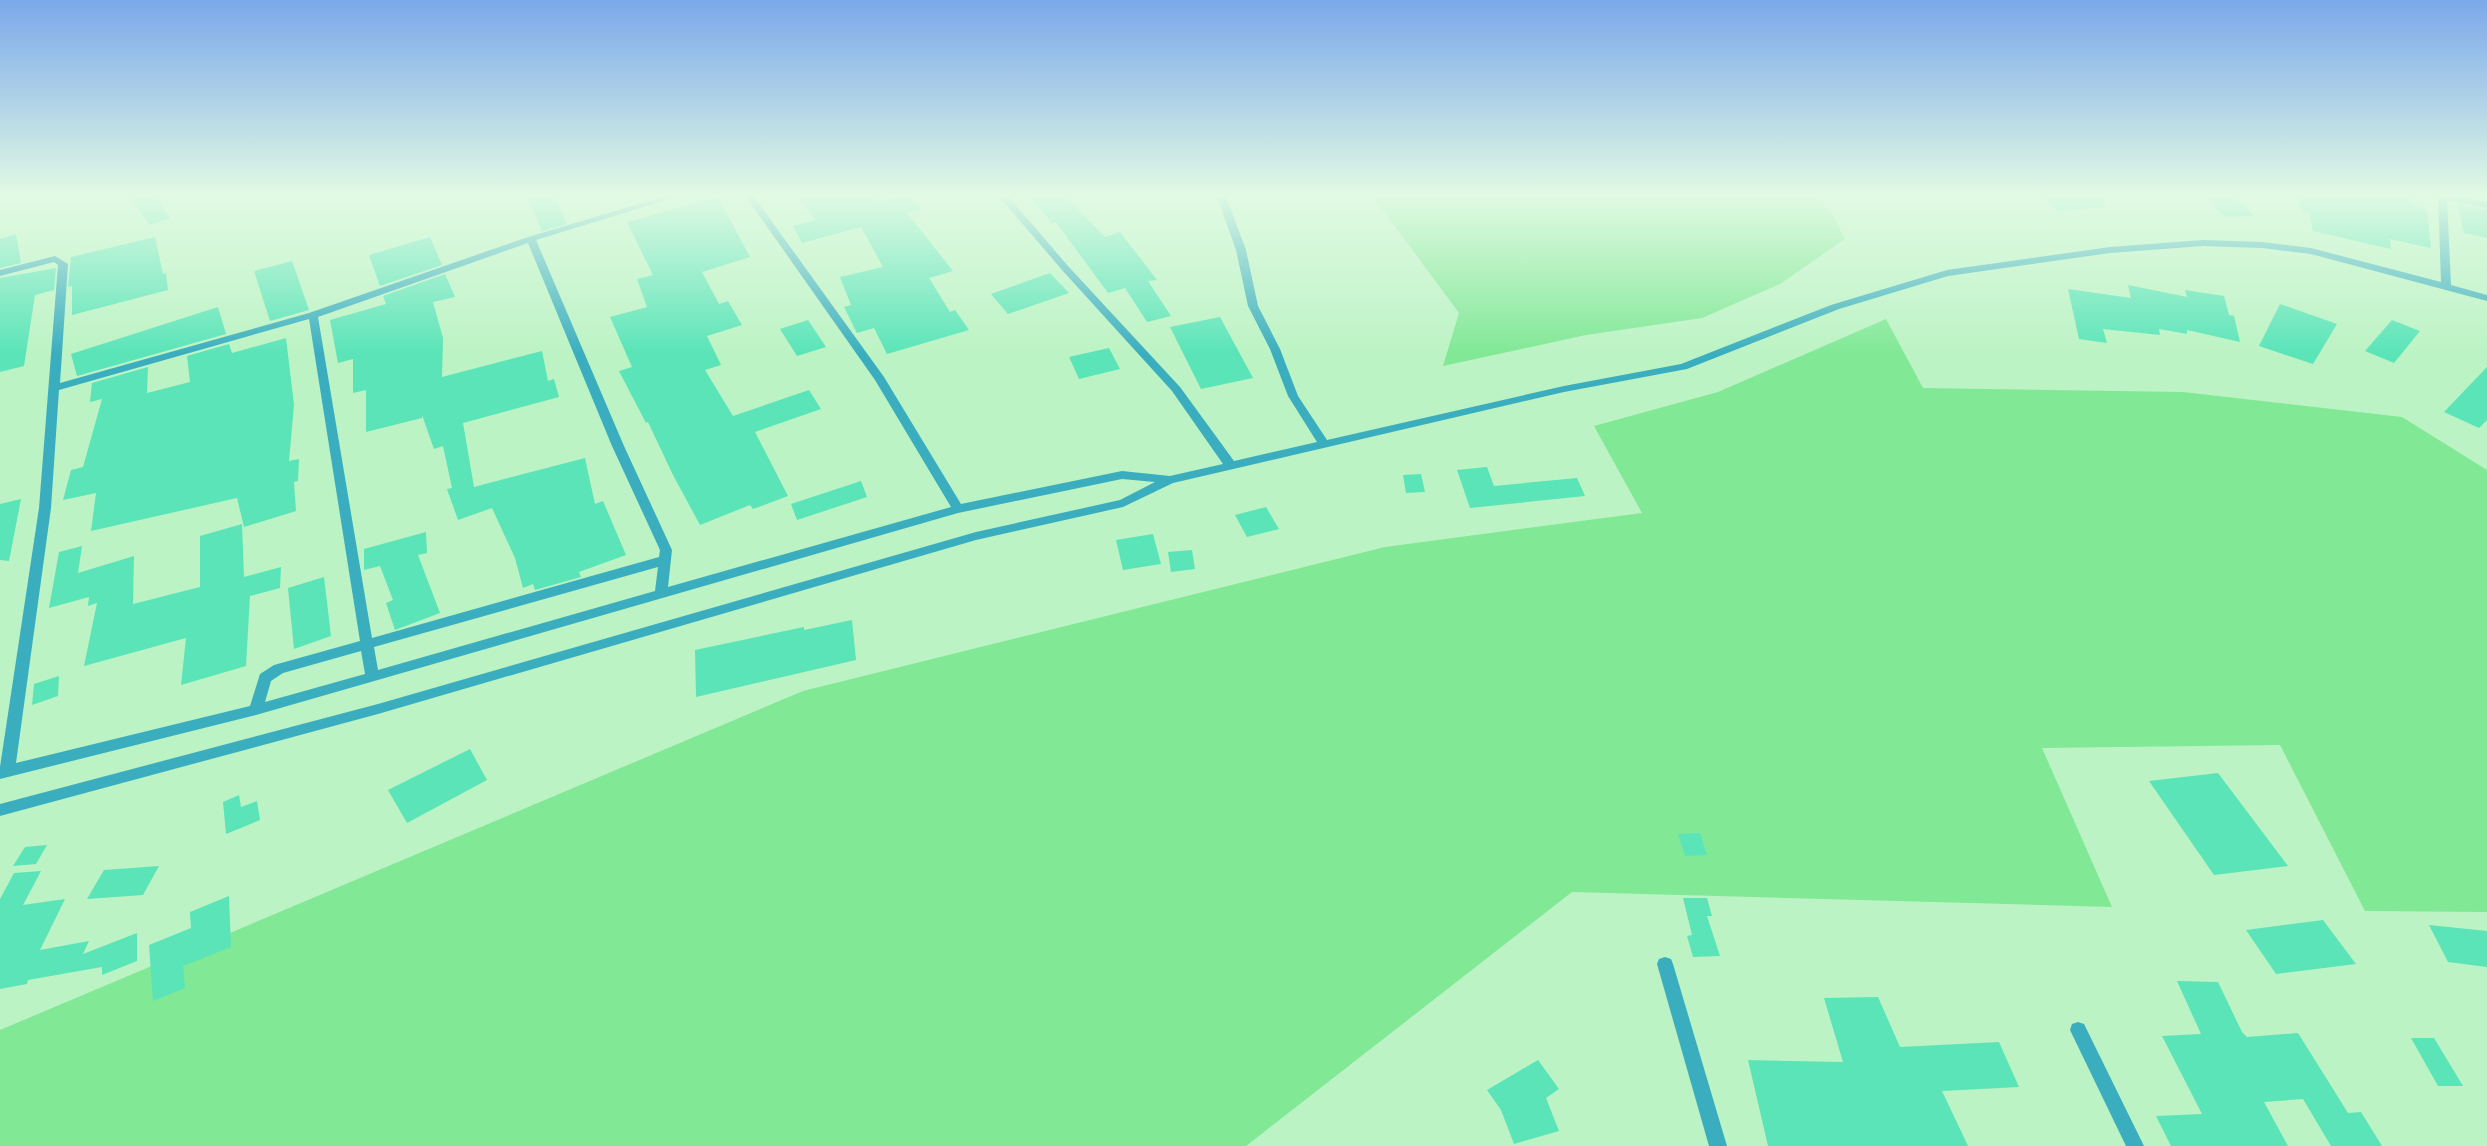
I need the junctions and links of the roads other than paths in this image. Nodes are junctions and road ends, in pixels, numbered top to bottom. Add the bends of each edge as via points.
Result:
1 (507, 247) edge
2 (535, 247) edge
3 (786, 247) edge
4 (1047, 247) edge
5 (1240, 247) edge
6 (2143, 247) edge
7 (2277, 247) edge
8 (2444, 247) edge
9 (0, 273) edge
10 (2446, 286) junction
11 (2487, 298) edge
12 (313, 315) junction
13 (55, 388) junction
14 (1324, 445) junction
15 (1231, 466) junction
16 (1170, 480) junction
17 (958, 509) junction
18 (665, 560) junction
19 (661, 594) junction
20 (366, 642) junction
21 (372, 676) junction
22 (256, 710) junction
23 (4, 772) edge
24 (0, 810) edge
25 (1665, 964) dead end
26 (2078, 1030) dead end
27 (1718, 1146) edge
28 (2135, 1146) edge

1 - 12 street
2 - 18 street via 618,446 666,550
3 - 17 street via 880,379
4 - 15 street via 1176,389
5 - 14 street via 1253,306 1275,349 1293,396
6 - 14 street via 1947,273 1835,307 1683,367 1564,389
7 - 10 street via 2354,260
8 - 10 street
9 - 13 street via 55,259 63,264
10 - 11 street
12 - 13 street
12 - 20 street
13 - 23 street via 44,508
14 - 15 street
15 - 16 street
16 - 17 street via 1122,475
16 - 24 street via 1123,502 976,536 378,709
17 - 19 street
18 - 19 street
18 - 20 street
19 - 21 street
20 - 21 street
20 - 22 street via 279,669 265,678
21 - 22 street
22 - 23 street
25 - 27 street
26 - 28 street

